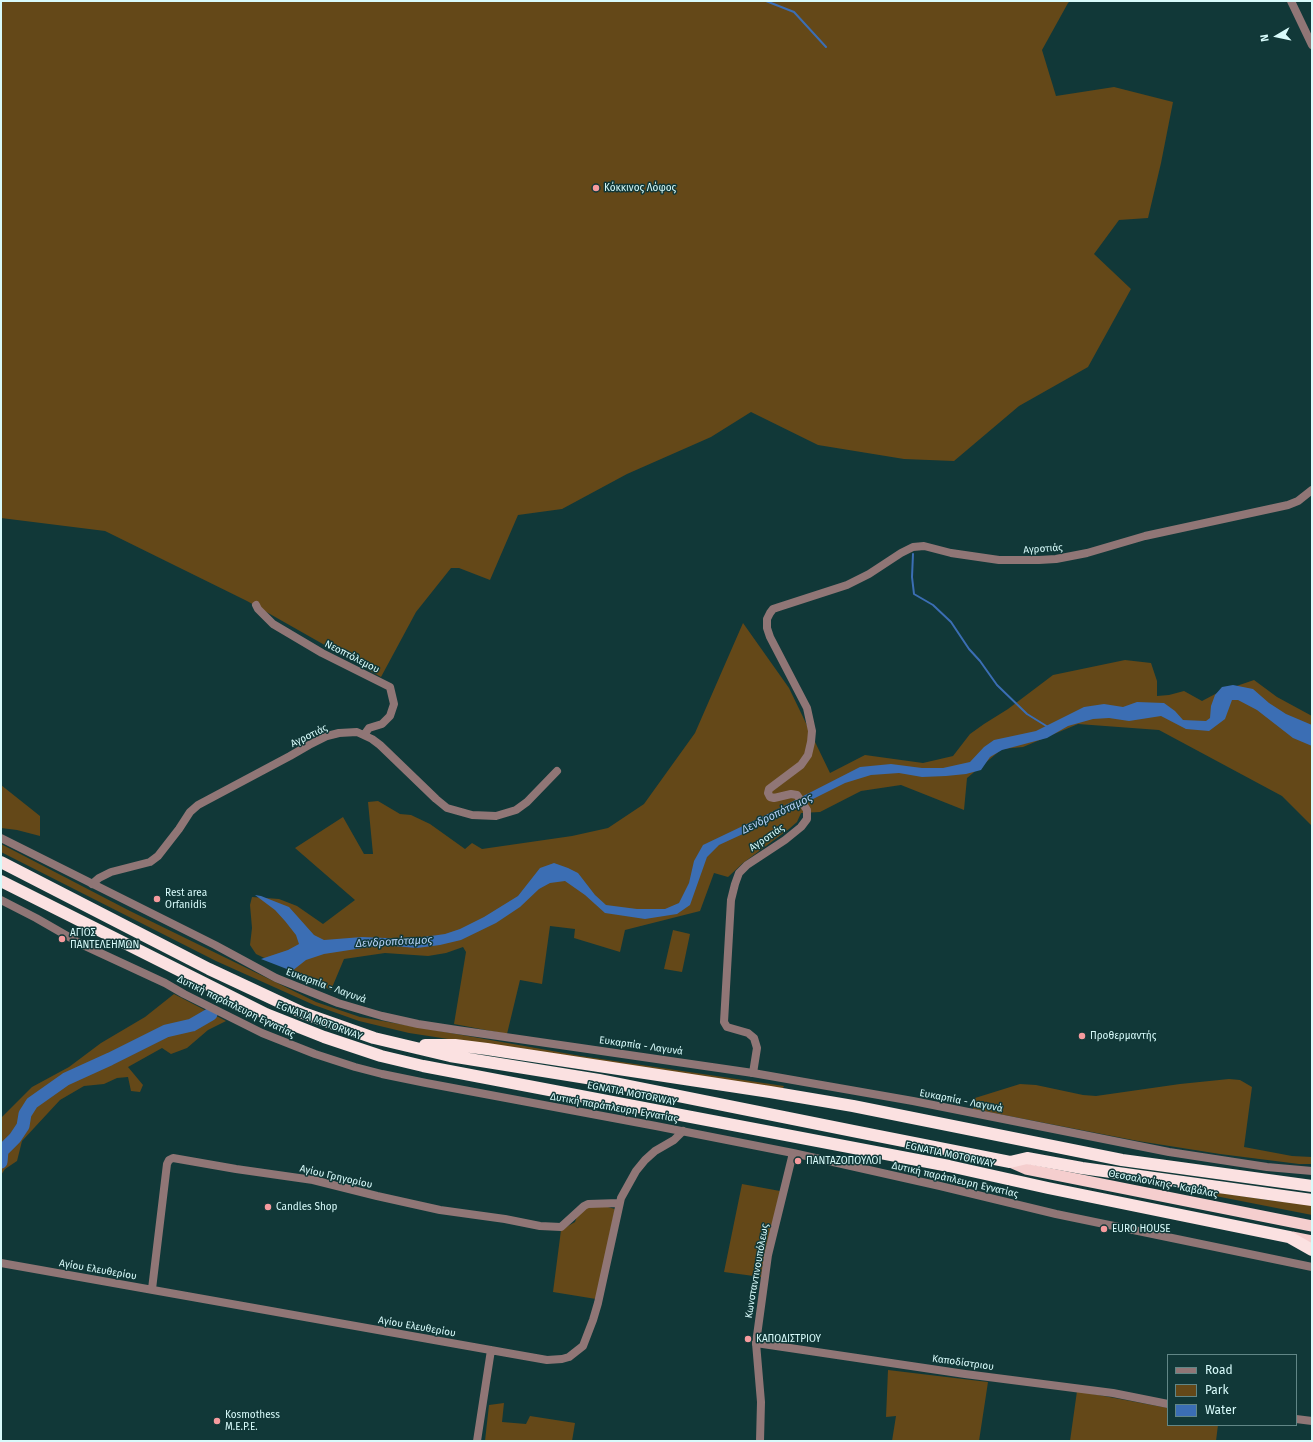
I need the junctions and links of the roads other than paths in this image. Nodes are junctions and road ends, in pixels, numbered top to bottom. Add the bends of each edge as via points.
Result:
1 (1291, 1) edge
2 (1312, 45) edge
3 (1312, 490) edge
4 (256, 605) dead end
5 (364, 735) junction
6 (557, 771) dead end
7 (1, 838) edge
8 (1, 862) edge
9 (1, 881) edge
10 (92, 884) junction
11 (1, 900) edge
12 (402, 1045) junction
13 (753, 1073) junction
14 (682, 1131) junction
15 (792, 1153) junction
16 (1010, 1162) junction
17 (1312, 1171) edge
18 (1312, 1186) edge
19 (1312, 1200) edge
20 (619, 1203) junction
21 (1312, 1226) edge
22 (1289, 1236) junction
23 (1312, 1241) edge
24 (1312, 1250) edge
25 (1, 1263) edge
26 (1312, 1268) edge
27 (152, 1289) junction
28 (756, 1343) junction
29 (491, 1350) junction
30 (1167, 1404) edge
31 (1297, 1419) edge
32 (1312, 1421) edge
33 (477, 1441) edge
34 (760, 1441) edge

1 - 2 street
3 - 13 street, Αγροτιάς via 1288,505 1145,536 1056,559 999,560 924,546 913,547 846,585 773,609 767,619 767,628 807,708 812,731 808,754 801,765 769,789 768,794 774,798 791,794 797,796 807,810 807,819 785,840 739,873 731,900 724,1023 727,1027 750,1034 755,1039
4 - 5 street, Νεοπτόλεμου via 273,624 322,653 390,687 394,704 390,716 382,724 369,728
5 - 6 street, Αγροτιάς via 380,745 447,808 472,815 496,816 516,810
5 - 10 street, Αγροτιάς via 349,732 327,736 210,798 190,812 169,843 150,862 111,872
7 - 10 street, Ευκαρπία - Λαγυνά
8 - 12 highway, EGNATIA MOTORWAY via 209,969 303,1013
9 - 22 highway, EGNATIA MOTORWAY via 266,1014 382,1056 423,1066 949,1166
10 - 13 street, Ευκαρπία - Λαγυνά via 216,945 276,978 354,1008 441,1028
11 - 14 street, Δυτική παράπλευρη Εγνατίας via 83,945 165,983 262,1033 315,1054 382,1074
12 - 16 highway, EGNATIA MOTORWAY via 450,1056 599,1080
12 - 18 highway via 455,1045 770,1092 1122,1160
13 - 17 street, Ευκαρπία - Λαγυνά via 1147,1148 1267,1167
14 - 15 street, Δυτική παράπλευρη Εγνατίας
14 - 20 street, Αγίου Ελευθερίου via 671,1143 644,1160
15 - 26 street, Δυτική παράπλευρη Εγνατίας via 1056,1214
15 - 28 street, Κωνσταντινουπόλεως via 768,1255
16 - 19 highway via 1027,1158 1090,1170
16 - 21 highway, Θεσσαλονίκης - Καβάλας via 1026,1168
20 - 27 street, Αγίου Γρηγορίου via 588,1204 561,1228 540,1226 440,1210 314,1180 173,1158 167,1164
20 - 29 street, Αγίου Ελευθερίου via 598,1303 582,1346 569,1357 554,1360
22 - 23 highway
22 - 24 highway
25 - 27 street, Αγίου Ελευθερίου
27 - 29 street, Αγίου Ελευθερίου
28 - 30 street, Καποδίστριου via 1113,1393
28 - 34 street, Κωνσταντινουπόλεως via 761,1402
29 - 33 street
31 - 32 street

